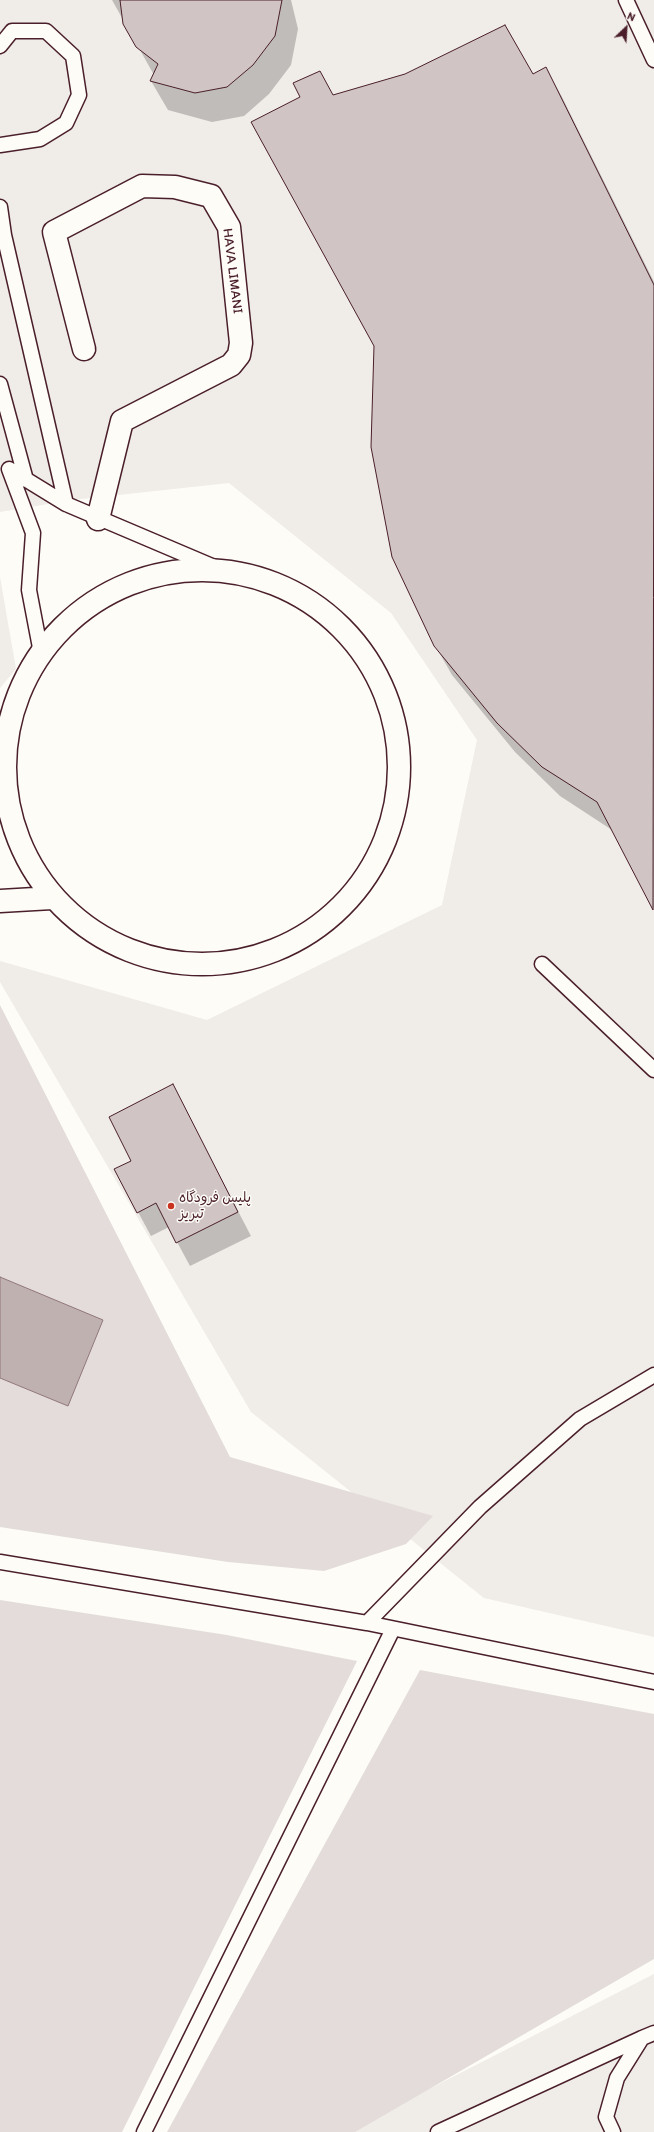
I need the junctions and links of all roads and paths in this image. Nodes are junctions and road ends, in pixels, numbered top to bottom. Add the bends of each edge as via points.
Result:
1 (626, 0) edge
2 (0, 46) edge
3 (654, 60) edge
4 (0, 146) edge
5 (0, 207) edge
6 (84, 348) dead end
7 (0, 384) edge
8 (4, 466) edge
9 (26, 480) junction
10 (66, 504) junction
11 (98, 519) junction
12 (219, 570) junction
13 (41, 653) junction
14 (3, 750) edge
15 (2, 791) edge
16 (52, 898) junction
17 (0, 901) edge
18 (542, 964) dead end
19 (654, 1070) edge
20 (654, 1375) edge
21 (0, 1562) edge
22 (367, 1623) junction
23 (393, 1629) junction
24 (654, 1682) edge
25 (648, 2035) edge
26 (144, 2132) edge
27 (438, 2132) edge
28 (613, 2132) edge

1 - 3 lane
2 - 4 lane via 12,31 46,31 73,56 79,94 66,123 40,140
5 - 10 lane via 4,235
6 - 11 street via 54,232 142,186 175,187 211,196 229,227 241,343 239,354 232,365 122,421
7 - 9 lane
8 - 9 lane
8 - 13 lane via 33,532 29,590
9 - 10 lane
10 - 11 lane
11 - 12 lane
12 - 13 street via 160,572 106,593 59,628
12 - 16 street via 282,585 336,621 376,671 398,732 399,796 380,857 342,910 289,946 227,965 162,962 102,939
13 - 14 street via 24,676 6,731
14 - 15 street
15 - 16 street via 20,847
16 - 17 street
18 - 19 lane
20 - 22 lane via 580,1419 480,1507
21 - 22 lane
22 - 23 lane
23 - 24 lane
23 - 26 lane
25 - 27 lane
25 - 28 lane via 617,2078 606,2117

